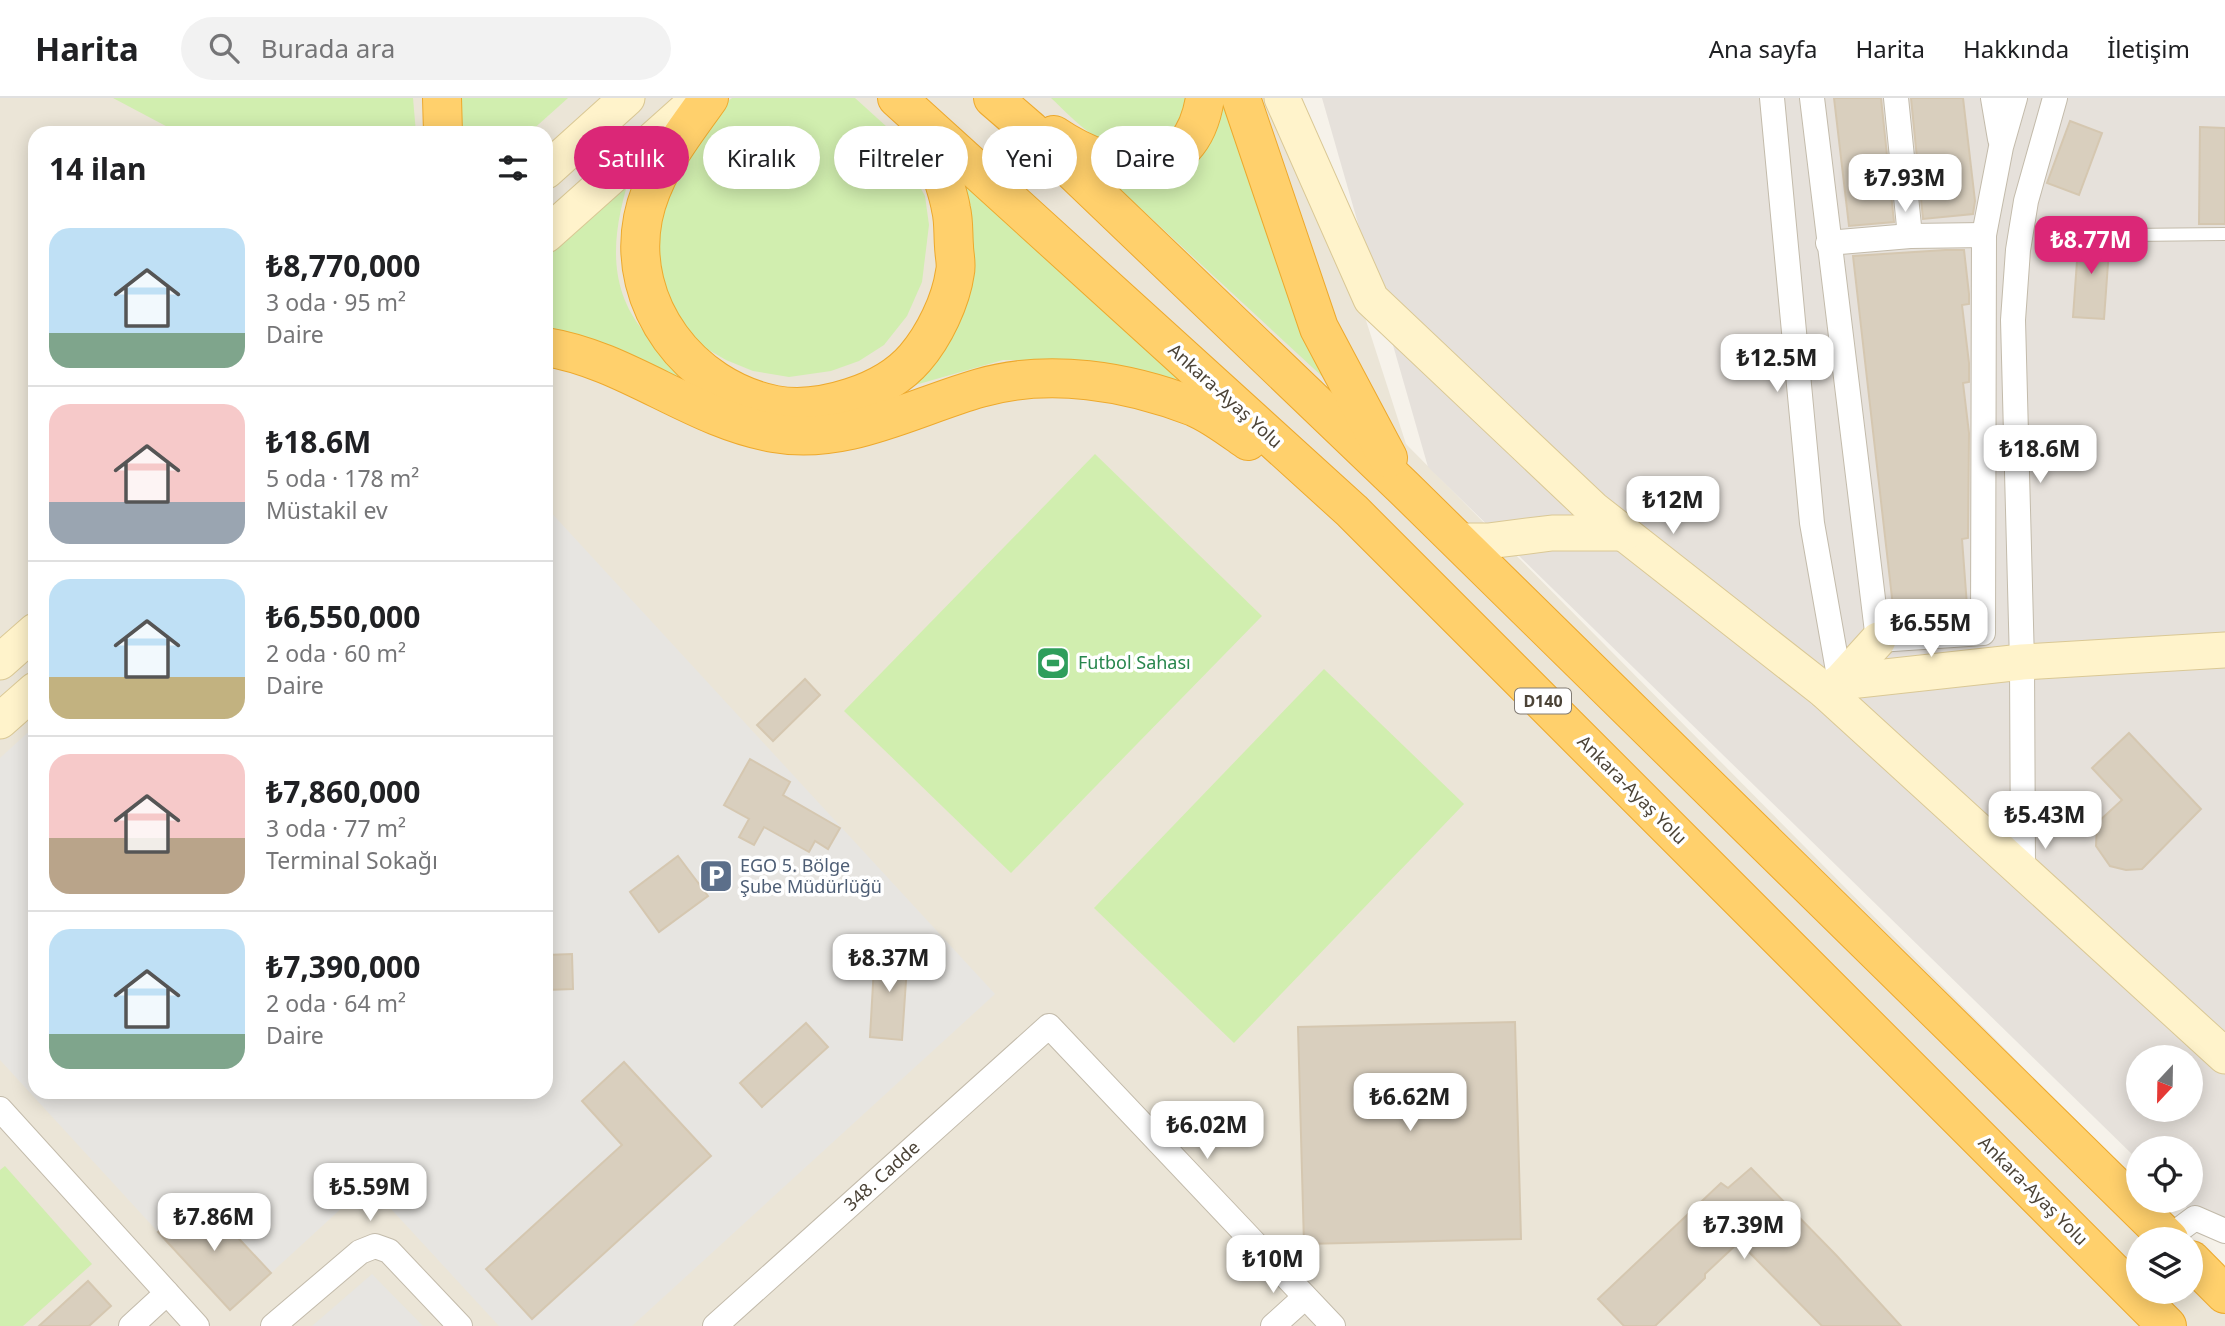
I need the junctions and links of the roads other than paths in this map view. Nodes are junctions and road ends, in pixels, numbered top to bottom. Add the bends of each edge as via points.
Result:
1 (442, 98) edge
2 (627, 98) edge
3 (700, 98) edge
4 (709, 98) edge
5 (993, 98) edge
6 (999, 98) edge
7 (1205, 98) edge
8 (1282, 98) edge
9 (1772, 98) edge
10 (1812, 98) edge
11 (1895, 98) edge
12 (1993, 98) edge
13 (2015, 98) edge
14 (2055, 98) edge
15 (1250, 104) edge
16 (910, 110) edge
17 (443, 126) edge
18 (2001, 147) junction
19 (553, 165) edge
20 (553, 229) edge
21 (2225, 234) edge
22 (1984, 235) junction
23 (2129, 235) dead end
24 (1910, 236) junction
25 (1828, 243) junction
26 (553, 348) edge
27 (1404, 488) junction
28 (1352, 511) junction
29 (1624, 533) junction
30 (1458, 541) junction
31 (28, 637) edge
32 (1878, 640) junction
33 (2225, 650) edge
34 (0, 662) edge
35 (2022, 662) junction
36 (1833, 686) junction
37 (28, 696) edge
38 (0, 721) edge
39 (2023, 869) junction
40 (2225, 1056) edge
41 (0, 1110) edge
42 (2157, 1227) edge
43 (2189, 1227) edge
44 (2225, 1231) edge
45 (2203, 1272) edge
46 (167, 1293) junction
47 (2225, 1294) edge
48 (1304, 1298) junction
49 (131, 1326) edge
50 (197, 1326) edge
51 (273, 1326) edge
52 (460, 1326) edge
53 (715, 1326) edge
54 (1273, 1326) edge
55 (1333, 1326) edge
56 (2167, 1326) edge

1 - 17 highway
2 - 19 street
3 - 20 street
4 - 16 highway via 656,180 643,217 643,280 654,313 673,344 701,372 775,405 824,405 875,390 915,359 939,320 956,271 951,209
5 - 27 highway
6 - 7 highway via 1077,151 1131,166 1172,158 1190,142 1202,118
8 - 29 street via 1371,299
9 - 36 street via 1812,523
10 - 25 street
11 - 24 street
12 - 18 street
13 - 18 street
14 - 35 street via 2026,201 2013,320
15 - 27 highway via 1319,328
16 - 28 highway, Ankara-Ayaş Yolu / D140
18 - 22 street
21 - 23 lane
22 - 24 street
22 - 32 street via 1983,633
24 - 25 street
25 - 32 street
26 - 28 highway via 612,366 711,413 775,433 822,434 860,428 981,388 1026,380 1076,379 1135,388 1196,408
27 - 30 highway
28 - 56 highway, Ankara-Ayaş Yolu / D140
29 - 30 street
29 - 36 street
30 - 42 highway
31 - 34 street
32 - 36 street
33 - 35 street
35 - 36 street
35 - 39 street
36 - 39 street
37 - 38 street
39 - 40 street
41 - 46 street
43 - 44 street via 2195,1218
45 - 47 highway
46 - 49 street
46 - 50 street
48 - 53 street, 348. Cadde via 1049,1026
48 - 54 street
48 - 55 street
51 - 52 street via 360,1252 375,1246 389,1251

